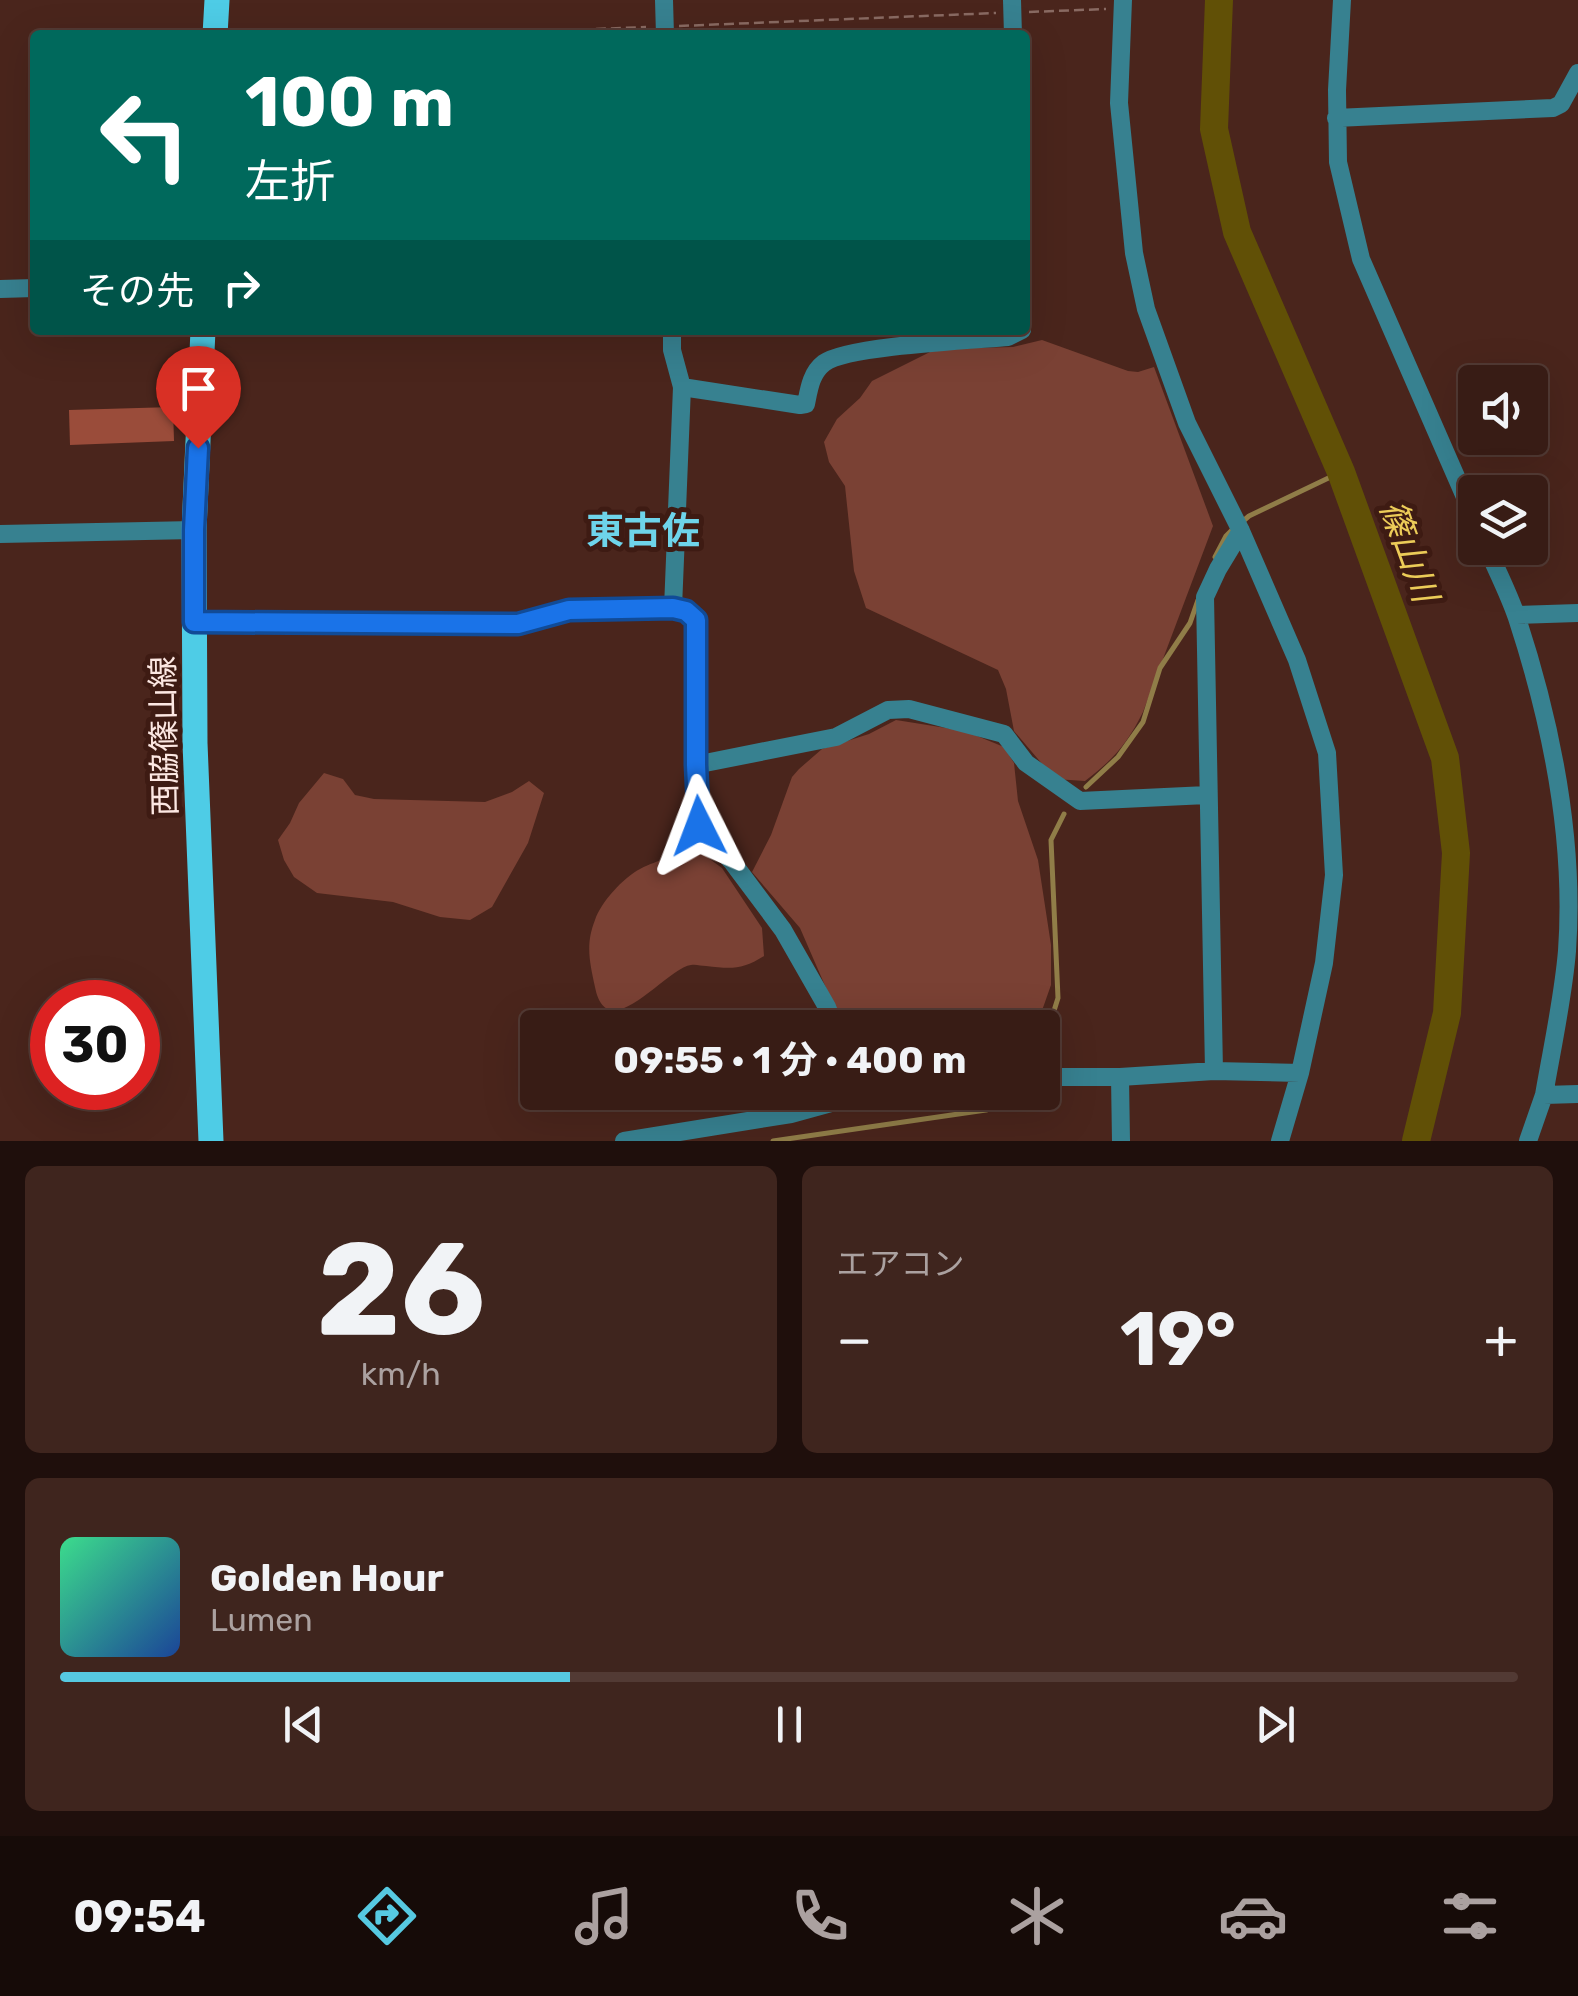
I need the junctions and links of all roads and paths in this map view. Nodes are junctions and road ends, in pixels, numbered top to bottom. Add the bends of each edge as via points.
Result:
1 (216, 0) edge
2 (664, 0) edge
3 (1342, 0) edge
4 (1122, 4) edge
5 (1012, 6) edge
6 (215, 30) edge
7 (665, 30) edge
8 (679, 30) edge
9 (1578, 73) edge
10 (1336, 118) junction
11 (30, 288) edge
12 (0, 289) edge
13 (203, 335) edge
14 (672, 335) edge
15 (1012, 335) edge
16 (682, 386) junction
17 (1458, 481) edge
18 (194, 530) junction
19 (1241, 531) junction
20 (0, 534) edge
21 (1494, 565) edge
22 (673, 608) junction
23 (1578, 613) edge
24 (1516, 615) junction
25 (194, 622) junction
26 (696, 765) junction
27 (1208, 795) junction
28 (828, 1010) edge
29 (1214, 1071) junction
30 (1300, 1073) junction
31 (1120, 1077) junction
32 (1060, 1078) edge
33 (1578, 1094) edge
34 (1544, 1095) junction
35 (806, 1110) edge
36 (692, 1135) edge
37 (211, 1141) edge
38 (624, 1141) edge
39 (1122, 1141) edge
40 (1280, 1141) edge
41 (1528, 1141) edge

1 - 6 main road
2 - 7 street
3 - 10 street
4 - 5 path
4 - 19 street via 1119,103 1146,309 1187,423
5 - 8 path
9 - 10 street via 1552,108
10 - 17 street via 1338,162 1361,259
11 - 12 street
13 - 18 main road, 西脇篠山線
14 - 16 street
15 - 16 street via 859,351 826,361 800,405
16 - 22 street
18 - 20 street
18 - 25 main road, 西脇篠山線
19 - 27 street via 1205,597
19 - 30 street via 1297,660 1327,753 1334,875 1324,963
21 - 24 street
22 - 25 street via 569,610 518,624
22 - 26 street via 696,620
23 - 24 street
24 - 34 street via 1556,763 1567,852 1567,951
25 - 37 main road, 西脇篠山線
26 - 27 street via 836,737 888,710 909,708 1004,734 1026,763 1080,801
26 - 28 street via 699,826 783,930
27 - 29 street
29 - 30 street
29 - 31 street
30 - 40 street
31 - 32 street
31 - 39 street
33 - 34 street
34 - 41 street
35 - 36 street
36 - 38 street

